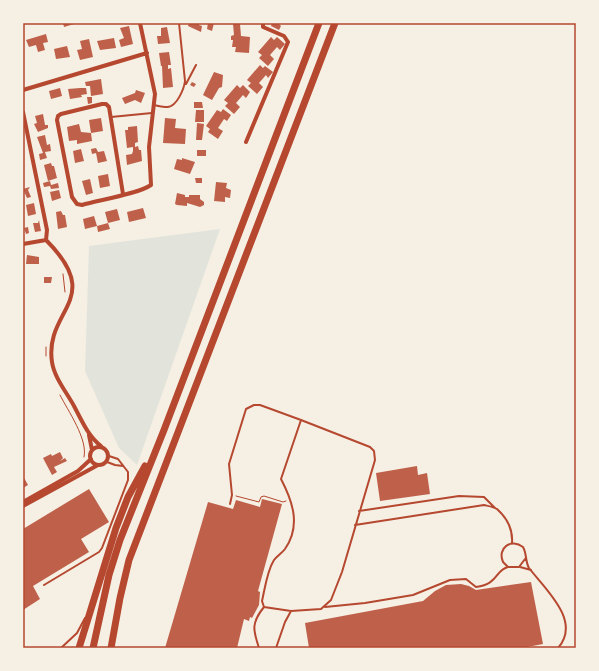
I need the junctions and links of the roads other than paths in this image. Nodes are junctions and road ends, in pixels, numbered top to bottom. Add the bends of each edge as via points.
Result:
1 (140, 23) edge
2 (179, 23) edge
3 (263, 23) edge
4 (319, 23) edge
5 (335, 23) edge
6 (147, 53) junction
7 (196, 65) dead end
8 (184, 87) junction
9 (23, 90) edge
10 (154, 105) junction
11 (23, 112) edge
12 (154, 112) junction
13 (111, 117) junction
14 (246, 142) dead end
15 (123, 194) junction
16 (46, 240) junction
17 (23, 244) edge
18 (301, 420) junction
19 (164, 430) junction
20 (89, 435) junction
21 (101, 446) junction
22 (92, 450) junction
23 (109, 456) junction
24 (91, 459) junction
25 (107, 462) junction
26 (98, 465) junction
27 (123, 466) junction
28 (23, 502) edge
29 (230, 504) dead end
30 (23, 506) edge
31 (496, 508) junction
32 (360, 511) junction
33 (355, 525) junction
34 (512, 543) junction
35 (525, 559) junction
36 (508, 567) junction
37 (515, 568) junction
38 (533, 572) junction
39 (44, 585) dead end
40 (91, 606) junction
41 (264, 606) junction
42 (324, 607) junction
43 (291, 611) junction
44 (61, 648) edge
45 (79, 648) edge
46 (93, 648) edge
47 (111, 648) edge
48 (259, 648) edge
49 (276, 648) edge
50 (558, 648) edge

1 - 6 street
2 - 8 lane
3 - 14 street via 263,28 284,36 288,42
4 - 19 highway
5 - 47 highway via 129,560
6 - 9 street
6 - 10 street via 155,94
7 - 8 lane
8 - 10 lane via 173,105
10 - 12 street
11 - 16 street via 47,230
12 - 13 lane
12 - 15 street via 149,147 150,185
13 - 15 street
13 - 15 street via 109,107 102,104 61,114 57,120 74,201 82,205
16 - 17 street
16 - 20 street via 68,266 72,287 69,306 53,342 52,363
18 - 29 lane via 260,405 246,409 229,464 232,495
18 - 32 lane via 370,447 374,451 375,460
18 - 41 lane via 281,479 295,519 292,534 271,568 262,601
19 - 40 highway via 128,497
19 - 46 highway via 120,540 107,583
20 - 21 street
20 - 22 street
21 - 22 street
21 - 23 street via 107,450
22 - 24 street
23 - 25 street
23 - 27 lane
24 - 26 street
24 - 28 street via 84,466
25 - 26 street
25 - 27 lane
26 - 30 street
27 - 39 lane via 128,472 128,480 100,552
31 - 32 lane via 484,497 459,496
31 - 33 lane via 484,505
31 - 34 lane via 512,530
32 - 33 lane
33 - 42 lane via 333,595
34 - 35 lane via 523,548
34 - 36 lane via 501,552 503,562
35 - 37 lane
35 - 38 lane
36 - 37 lane
36 - 42 lane via 502,570 491,584 482,586 476,587 466,580 450,580 414,594
37 - 38 lane via 528,568
38 - 50 lane via 564,617 565,632
40 - 44 lane via 77,633
40 - 45 highway
41 - 43 lane
41 - 48 lane via 255,620 254,628
42 - 43 lane
43 - 49 lane

